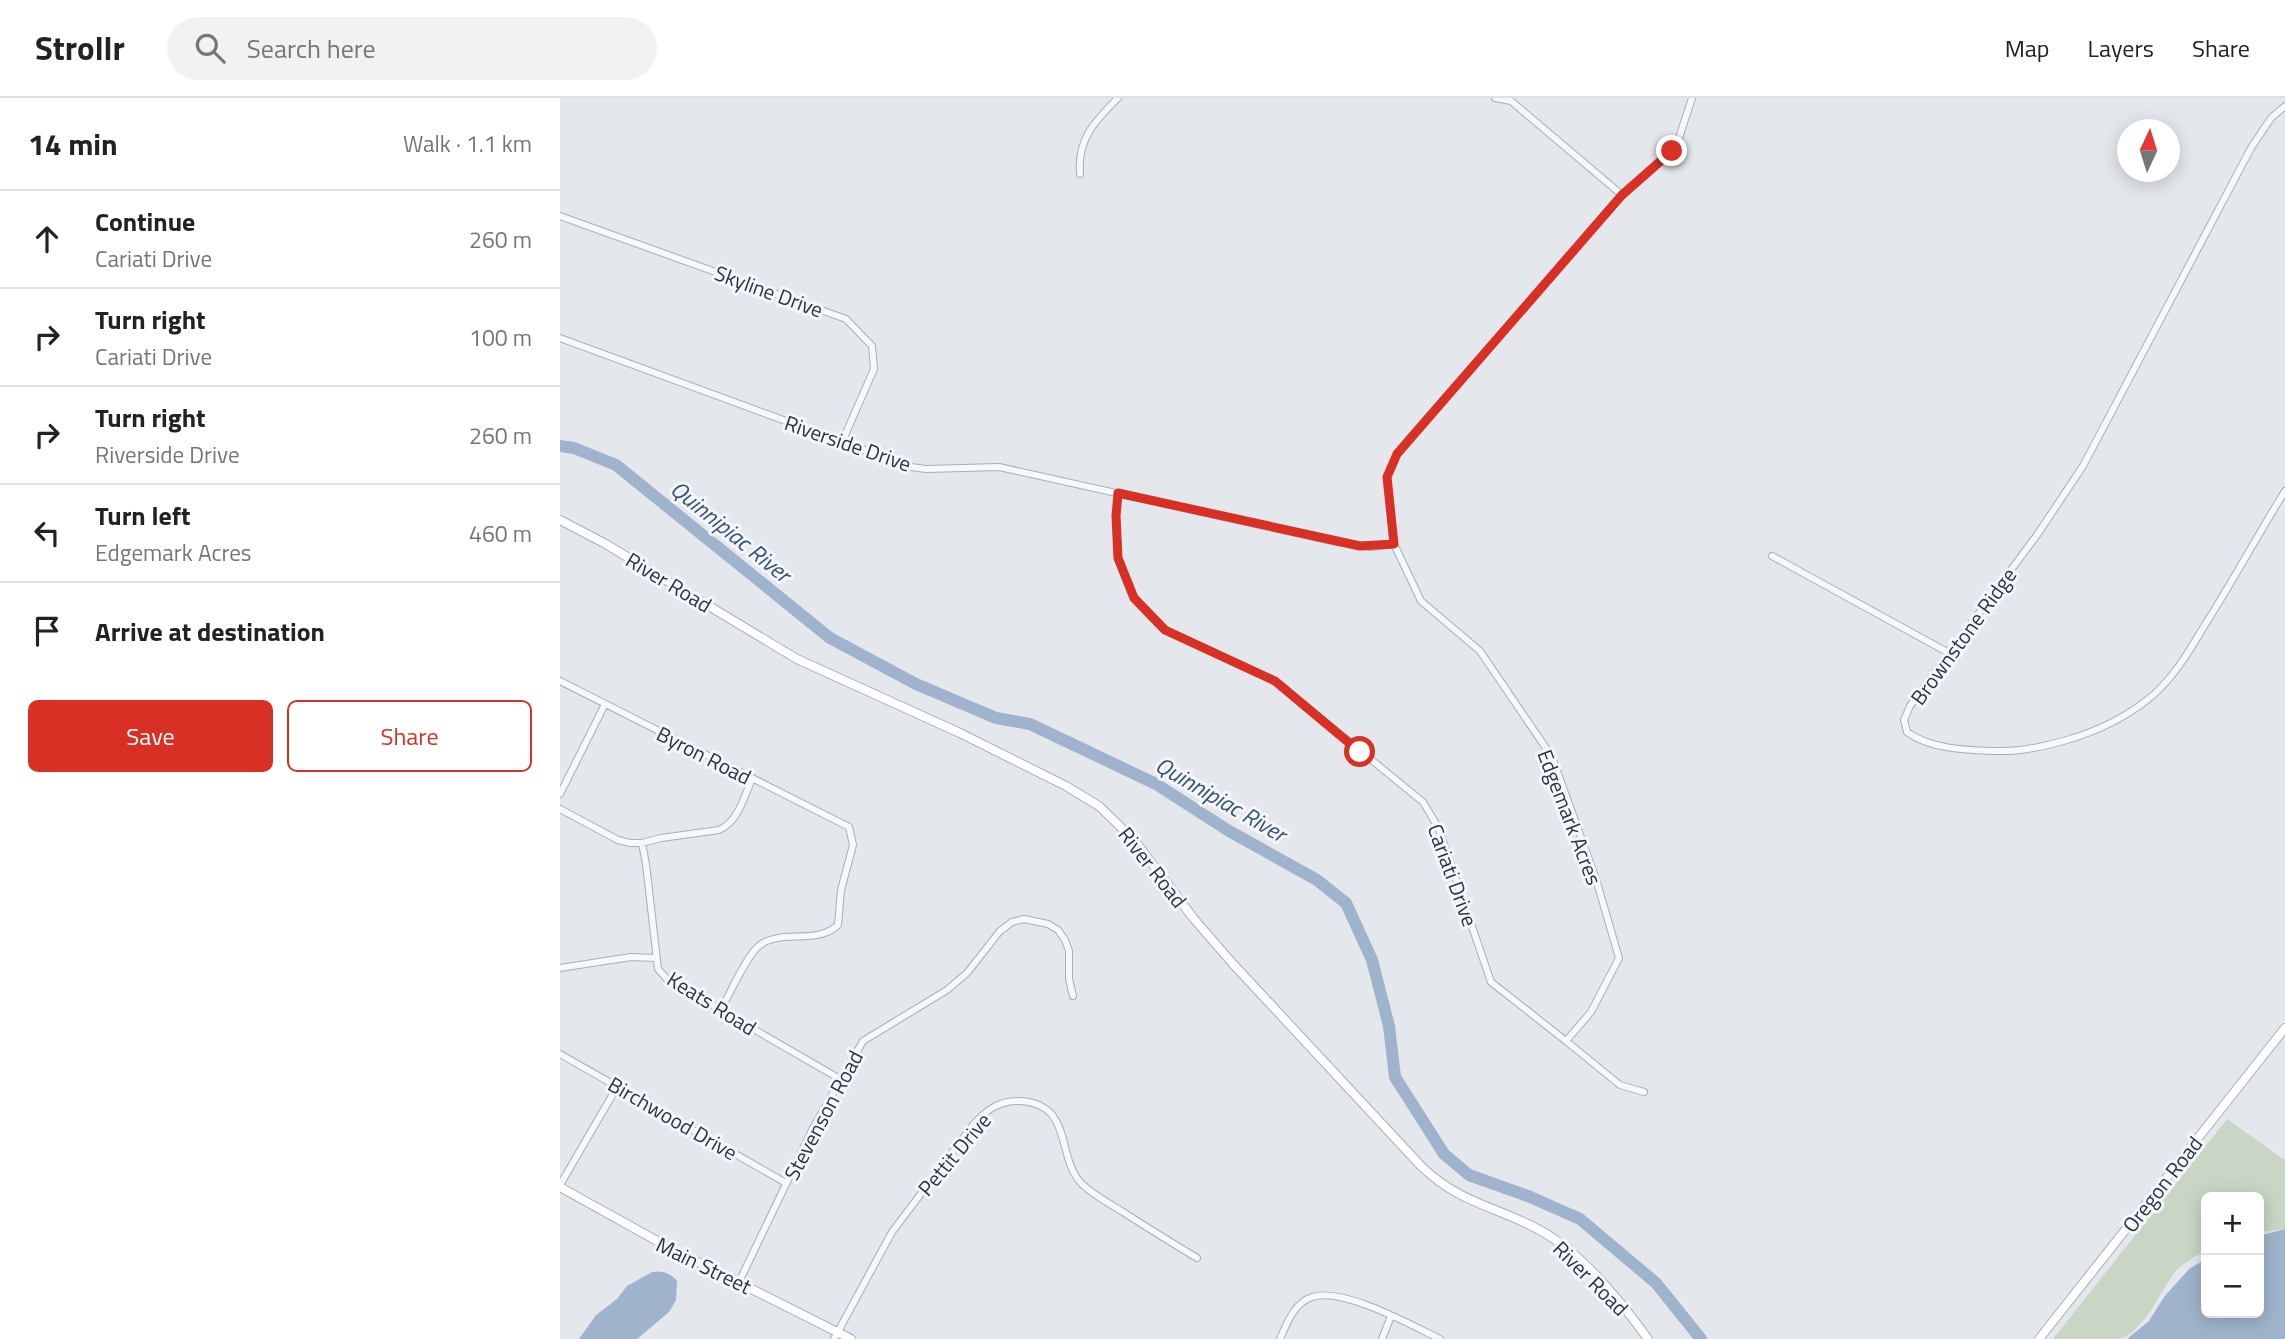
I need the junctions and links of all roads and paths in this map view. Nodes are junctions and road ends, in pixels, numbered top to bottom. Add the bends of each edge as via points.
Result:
1 (1118, 98) edge
2 (1495, 98) edge
3 (1692, 98) edge
4 (2285, 106) edge
5 (1080, 174) dead end
6 (1622, 195) junction
7 (560, 216) edge
8 (560, 338) edge
9 (842, 442) junction
10 (2285, 491) edge
11 (1118, 493) junction
12 (560, 520) edge
13 (1394, 544) junction
14 (1772, 556) dead end
15 (1949, 653) junction
16 (560, 681) edge
17 (605, 704) junction
18 (752, 779) junction
19 (560, 794) edge
20 (560, 809) edge
21 (642, 843) junction
22 (656, 958) junction
23 (560, 968) edge
24 (1073, 996) dead end
25 (721, 1010) junction
26 (2285, 1028) edge
27 (1566, 1041) junction
28 (560, 1054) edge
29 (840, 1079) junction
30 (617, 1087) junction
31 (1644, 1092) dead end
32 (786, 1183) junction
33 (560, 1186) edge
34 (1197, 1258) dead end
35 (739, 1282) junction
36 (1391, 1315) junction
37 (836, 1335) edge
38 (851, 1339) edge
39 (1280, 1339) edge
40 (1382, 1339) edge
41 (1440, 1339) edge
42 (1648, 1339) edge
43 (2039, 1339) edge

1 - 5 street via 1094,121 1079,156
2 - 6 street via 1511,101
3 - 6 street, Edgemark Acres via 1672,151
4 - 15 street, Brownstone Ridge via 2271,118 2246,158 2083,466
6 - 13 street, Edgemark Acres via 1397,454 1387,477
7 - 9 street, Skyline Drive via 846,319 872,346 874,369
8 - 9 street, Riverside Drive
9 - 11 street, Riverside Drive via 911,467 999,467
10 - 15 street, Brownstone Ridge via 2176,671 2120,719 2047,746 2008,752 1918,740 1907,732 1905,720 1910,706
11 - 13 street, Riverside Drive via 1348,544
11 - 27 street, Cariati Drive via 1118,558 1134,598 1165,630 1275,681 1423,802 1438,827 1492,982
12 - 42 main road, River Road via 797,660 972,739 1099,806 1135,841 1234,965 1421,1166 1461,1197 1528,1224 1558,1242 1599,1281
13 - 27 street, Edgemark Acres via 1421,601 1480,651 1552,757 1596,879 1619,958 1591,1012
14 - 15 street
16 - 17 street, Byron Road
17 - 18 street, Byron Road
17 - 19 street
18 - 21 street via 727,827
18 - 25 street, Byron Road via 849,827 853,845 841,890 838,925 832,932 758,946
20 - 21 street via 618,840
21 - 22 street, Keats Road
22 - 23 street via 631,957
22 - 25 street, Keats Road via 667,979
24 - 29 street, Stevenson Road via 1069,951 1058,930 1036,920 1012,922 947,990 863,1041
25 - 29 street, Keats Road
26 - 43 main road, Oregon Road
27 - 31 street via 1620,1085
28 - 30 street, Birchwood Drive
29 - 32 street, Stevenson Road
30 - 32 street, Birchwood Drive
30 - 33 street
32 - 35 street, Stevenson Road
33 - 35 main road, Main Street
34 - 37 street, Pettit Drive via 1082,1184 1069,1165 1057,1121 1038,1105 1014,1101 982,1115 908,1210
35 - 37 main road, Main Street
36 - 39 street via 1345,1299 1312,1297 1292,1313
36 - 40 street
36 - 41 street
37 - 38 main road, Main Street

